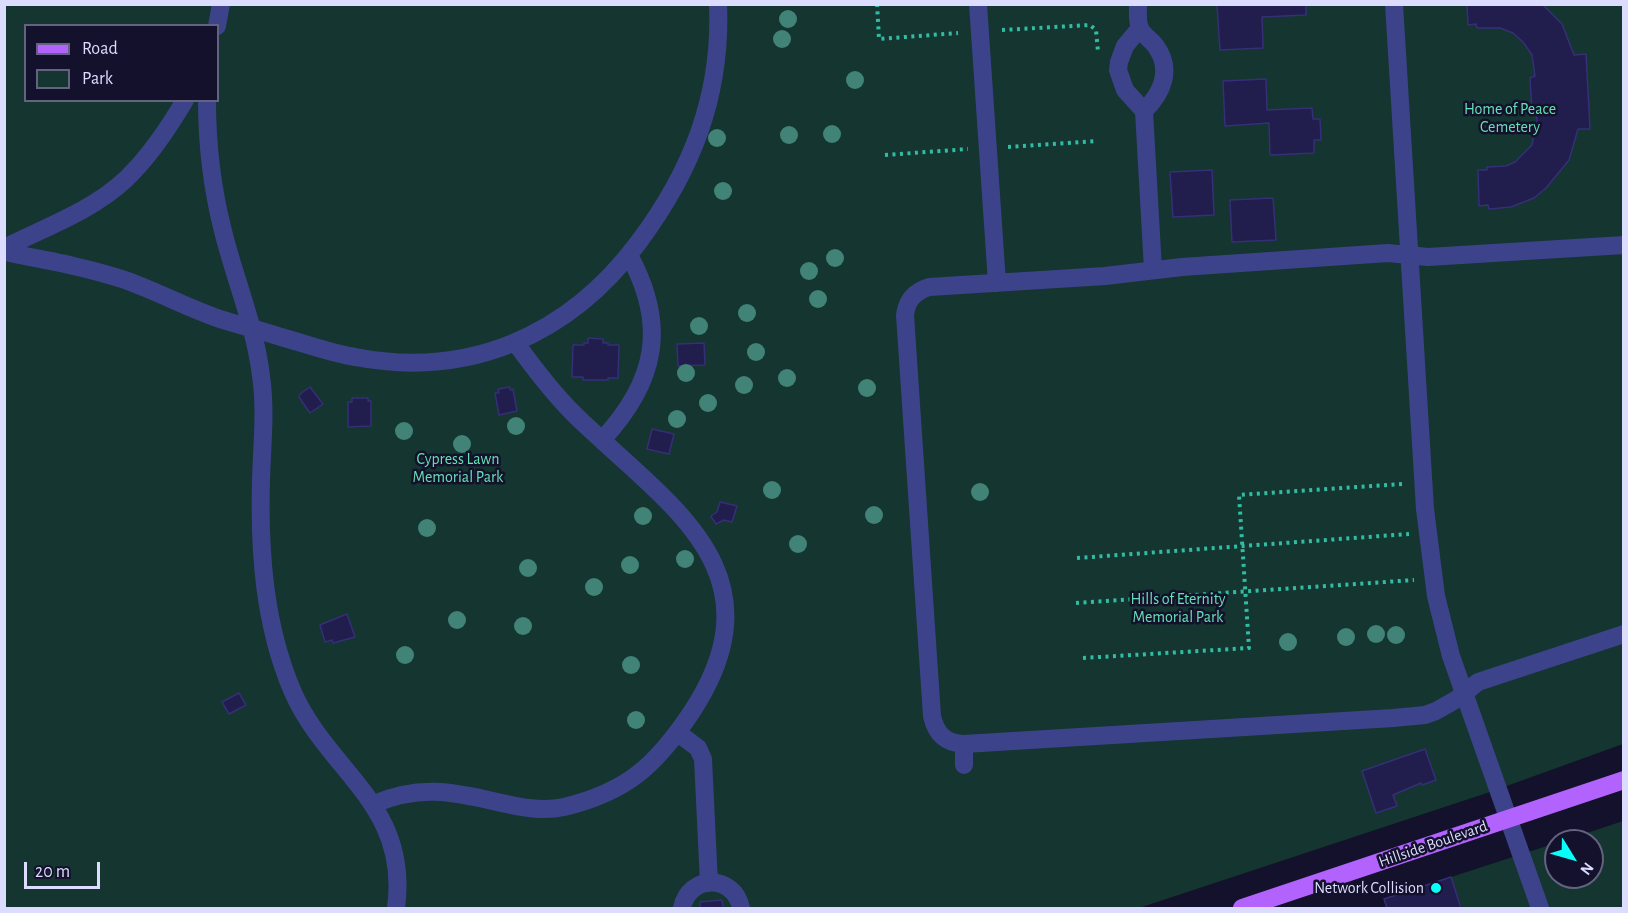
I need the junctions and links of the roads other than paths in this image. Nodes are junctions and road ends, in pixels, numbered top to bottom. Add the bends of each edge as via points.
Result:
1 (221, 4) edge
2 (718, 4) edge
3 (978, 4) edge
4 (1138, 4) edge
5 (1394, 4) edge
6 (217, 24) edge
7 (1140, 28) junction
8 (184, 102) edge
9 (207, 102) edge
10 (1144, 111) junction
11 (1623, 245) edge
12 (4, 250) edge
13 (629, 255) junction
14 (1410, 255) junction
15 (1154, 270) junction
16 (997, 283) junction
17 (253, 329) junction
18 (515, 342) junction
19 (602, 440) junction
20 (1623, 634) edge
21 (1463, 692) junction
22 (678, 733) junction
23 (964, 744) junction
24 (964, 765) dead end
25 (1623, 780) edge
26 (374, 804) junction
27 (1510, 819) junction
28 (709, 883) junction
29 (396, 909) edge
30 (682, 909) edge
31 (741, 909) edge
32 (1242, 909) edge
33 (1540, 909) edge

1 - 6 lane
2 - 13 lane via 713,85 699,136 666,201
3 - 16 lane
4 - 7 lane
5 - 14 lane
7 - 10 lane via 1163,56 1166,69 1159,93
7 - 10 lane via 1125,46 1118,70 1125,90
8 - 12 lane via 159,141 126,179 87,207
9 - 17 lane via 216,200
10 - 15 lane
11 - 14 lane
12 - 17 lane via 97,271
13 - 18 lane via 592,295
13 - 19 lane via 651,317 650,356 638,393
14 - 15 lane via 1388,253
14 - 21 lane via 1427,533 1445,635
15 - 16 lane
16 - 23 lane via 929,287 909,300 905,315 932,716 944,739
17 - 18 lane via 344,355 396,363 464,358
17 - 26 lane via 262,378 262,551 275,641 292,692 303,711
18 - 19 lane via 558,397
19 - 22 lane via 686,520 708,552 722,590 726,610 720,654
20 - 21 lane via 1478,682
21 - 23 lane via 1436,711 1411,717
21 - 27 lane
22 - 26 lane via 644,771 581,803 530,808 430,791 399,794
22 - 28 lane via 698,748 702,759
23 - 24 lane
25 - 27 main road, Hillside Boulevard
26 - 29 lane via 395,860
27 - 32 main road, Hillside Boulevard
27 - 33 lane
28 - 30 lane via 689,893
28 - 31 lane via 732,890

